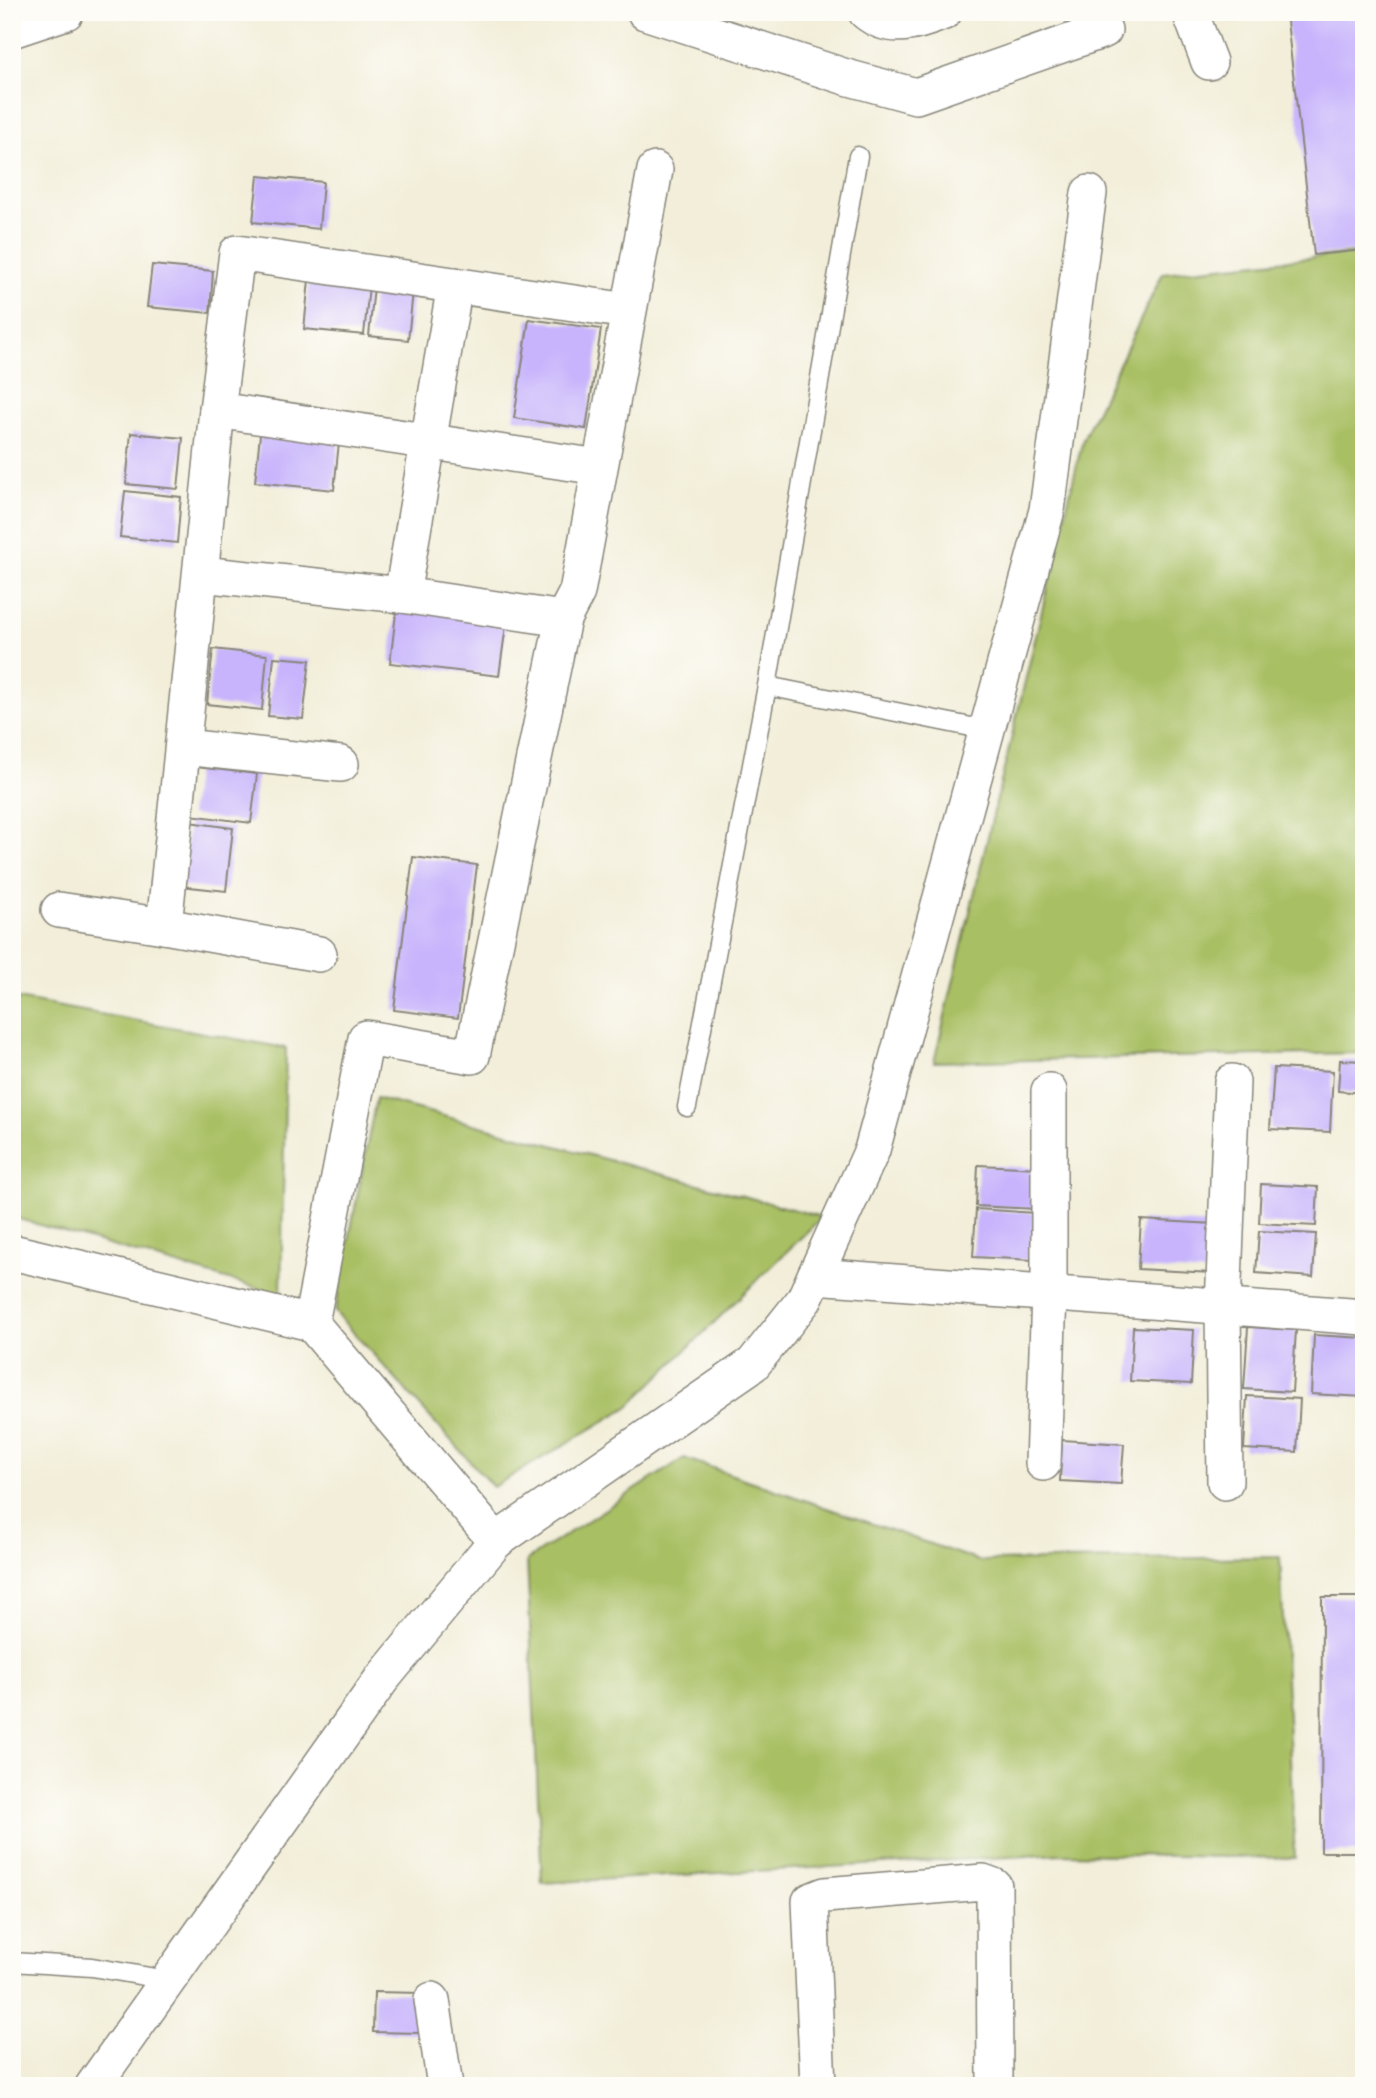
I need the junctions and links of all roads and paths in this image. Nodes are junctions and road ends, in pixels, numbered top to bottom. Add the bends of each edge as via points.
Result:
1 (66, 12) edge
2 (645, 12) edge
3 (866, 12) edge
4 (944, 12) edge
5 (1096, 12) edge
6 (1190, 12) edge
7 (12, 30) edge
8 (1209, 62) dead end
9 (858, 156) dead end
10 (655, 170) dead end
11 (1089, 193) dead end
12 (455, 285) junction
13 (628, 311) junction
14 (217, 410) junction
15 (428, 441) junction
16 (599, 467) junction
17 (201, 574) junction
18 (402, 595) junction
19 (563, 619) junction
20 (767, 686) junction
21 (986, 730) junction
22 (183, 747) junction
23 (341, 764) dead end
24 (59, 910) dead end
25 (164, 926) junction
26 (319, 954) dead end
27 (1232, 1082) dead end
28 (1049, 1091) dead end
29 (687, 1107) dead end
30 (12, 1252) edge
31 (815, 1276) junction
32 (1049, 1294) junction
33 (1223, 1307) junction
34 (1364, 1317) edge
35 (311, 1323) junction
36 (1043, 1464) dead end
37 (1225, 1482) dead end
38 (496, 1541) junction
39 (12, 1962) edge
40 (167, 1980) junction
41 (432, 2000) dead end
42 (93, 2086) edge
43 (445, 2086) edge
44 (818, 2086) edge
45 (995, 2086) edge

1 - 7 street
2 - 5 street via 916,96 1104,30
3 - 4 street via 889,25
6 - 8 street
9 - 20 lane
10 - 13 street
11 - 21 street via 1047,510
12 - 13 street
12 - 14 street via 237,253
12 - 15 street
13 - 16 street
14 - 15 street
14 - 17 street
15 - 16 street
15 - 18 street
16 - 19 street via 577,592
17 - 18 street
17 - 22 street
18 - 19 street
19 - 35 street via 472,1056 366,1038
20 - 21 lane
20 - 29 lane
21 - 31 street via 872,1150
22 - 23 street
22 - 25 street
24 - 25 street
25 - 26 street
27 - 33 street
28 - 32 street
30 - 35 street
31 - 32 street
31 - 38 street via 804,1300 753,1364
32 - 33 street
32 - 36 street
33 - 34 street
33 - 37 street
35 - 38 street
38 - 40 street via 381,1680
39 - 40 lane via 92,1967
40 - 42 street
41 - 43 street
44 - 45 street via 810,1901 825,1895 983,1882 994,1886

